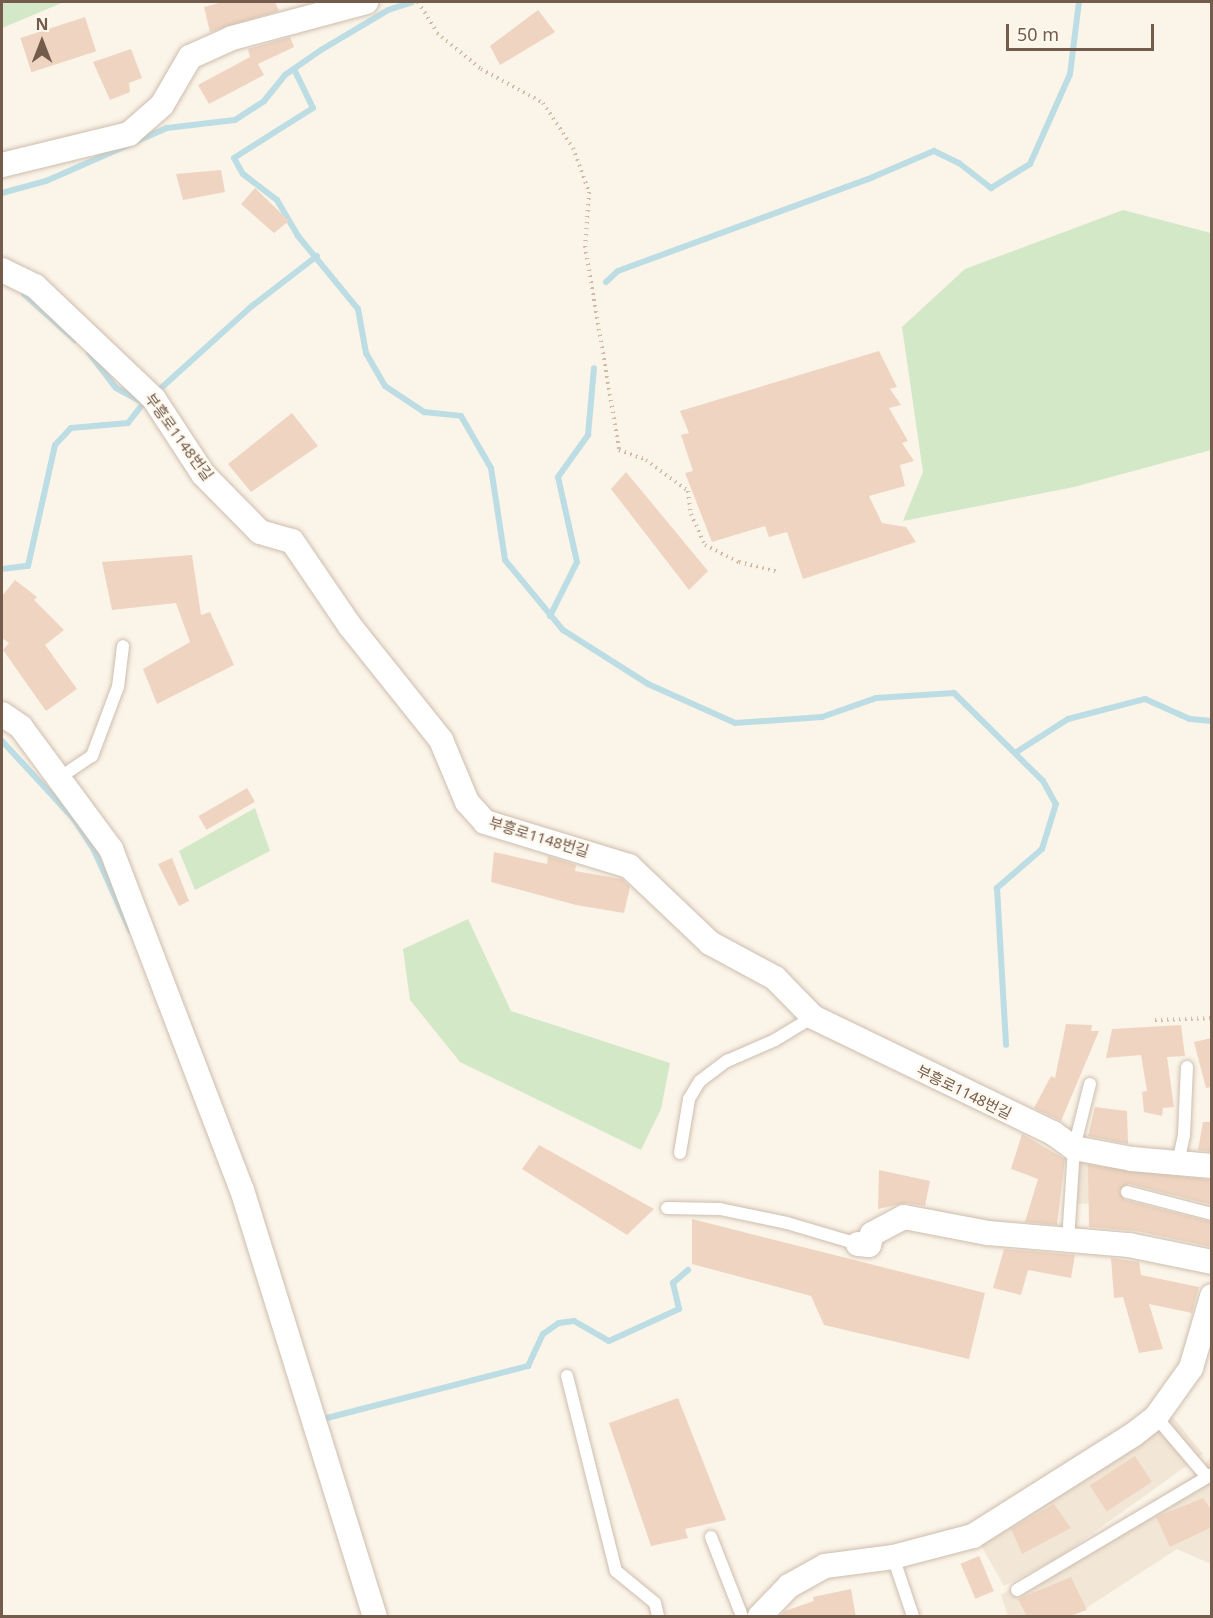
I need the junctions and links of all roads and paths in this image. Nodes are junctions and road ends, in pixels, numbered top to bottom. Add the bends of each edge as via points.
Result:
1 (366, 2) edge
2 (418, 2) edge
3 (2, 165) edge
4 (2, 270) edge
5 (778, 572) dead end
6 (123, 646) dead end
7 (2, 714) edge
8 (59, 778) junction
9 (813, 1017) junction
10 (1212, 1018) edge
11 (1155, 1020) dead end
12 (1187, 1067) dead end
13 (1090, 1084) dead end
14 (1074, 1148) junction
15 (680, 1152) dead end
16 (1178, 1163) junction
17 (1212, 1166) edge
18 (1127, 1192) dead end
19 (667, 1208) dead end
20 (1212, 1214) edge
21 (1068, 1241) junction
22 (864, 1248) joint
23 (1212, 1262) edge
24 (1212, 1296) edge
25 (567, 1376) dead end
26 (1156, 1418) junction
27 (1209, 1475) edge
28 (711, 1537) dead end
29 (893, 1557) junction
30 (1017, 1590) dead end
31 (375, 1617) edge
32 (658, 1617) edge
33 (742, 1617) edge
34 (760, 1617) edge
35 (913, 1617) edge

1 - 3 street via 232,38 190,57 162,105 129,134
2 - 5 path via 437,33 481,69 543,103 573,148 589,192 585,246 619,450 646,460 688,491 691,514 705,545 739,562
4 - 9 street, 부흥로1148번길 via 35,285 154,399 203,474 260,532 292,541 350,626 441,740 466,802 485,822 629,866 710,943 775,978
6 - 8 lane via 118,687 92,756
7 - 8 street via 21,727
8 - 31 street via 111,849 175,1010 242,1190
9 - 14 street, 부흥로1148번길 via 1053,1133
9 - 15 lane via 775,1040 727,1061 700,1082 689,1099
10 - 11 path
12 - 16 lane via 1184,1135
13 - 14 lane
14 - 16 street, 부흥로1148번길
14 - 21 lane
16 - 17 street, 부흥로1148번길
18 - 20 lane
19 - 22 lane via 720,1209 787,1223
21 - 22 street via 988,1233 904,1217 872,1234
21 - 23 street via 1129,1245
24 - 26 street via 1191,1368
25 - 32 lane via 616,1571 655,1602
26 - 27 lane
26 - 29 street via 1066,1481 973,1536
27 - 30 lane
28 - 33 lane
29 - 34 street via 825,1566 809,1572 776,1597
29 - 35 lane

